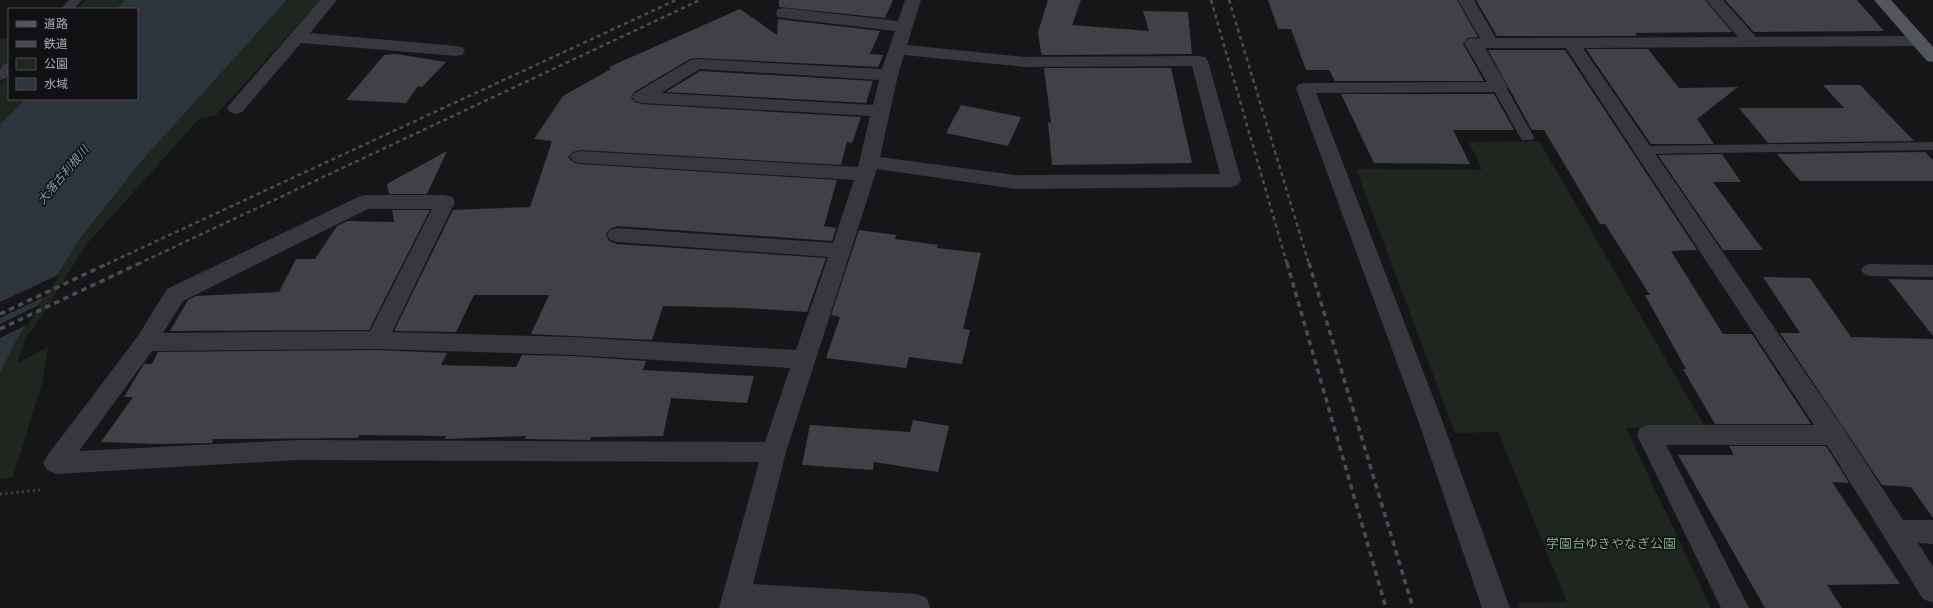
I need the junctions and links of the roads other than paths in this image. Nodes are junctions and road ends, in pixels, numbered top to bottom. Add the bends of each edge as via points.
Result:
1 (76, 0) edge
2 (329, 0) edge
3 (913, 0) edge
4 (1466, 0) edge
5 (1714, 0) edge
6 (1882, 0) edge
7 (68, 8) edge
8 (784, 13) dead end
9 (904, 27) junction
10 (296, 37) junction
11 (1918, 41) junction
12 (1752, 42) junction
13 (1490, 43) junction
14 (1571, 43) junction
15 (898, 49) junction
16 (456, 51) dead end
17 (1933, 57) edge
18 (8, 68) edge
19 (889, 75) junction
20 (0, 76) edge
21 (1499, 88) junction
22 (236, 108) dead end
23 (881, 111) junction
24 (1527, 136) dead end
25 (1933, 146) edge
26 (1644, 150) junction
27 (580, 157) dead end
28 (867, 168) junction
29 (617, 235) dead end
30 (841, 251) junction
31 (1869, 270) dead end
32 (1933, 271) edge
33 (377, 340) junction
34 (146, 342) junction
35 (805, 360) junction
36 (1834, 435) junction
37 (774, 452) junction
38 (1895, 530) junction
39 (1933, 532) edge
40 (1933, 590) edge
41 (735, 602) edge
42 (917, 607) dead end
43 (1496, 608) edge
44 (1735, 608) edge

1 - 7 lane
2 - 10 street
3 - 9 street
4 - 13 street
5 - 12 street
6 - 11 main road
8 - 9 street
9 - 15 street
10 - 16 street
10 - 22 street
11 - 12 street
11 - 17 main road
12 - 14 street
13 - 14 street
13 - 21 street via 1473,42
14 - 26 street
15 - 19 street
15 - 28 street via 1025,62 1199,61 1231,180 1015,182
18 - 20 lane
19 - 23 street
19 - 23 street via 697,64 641,96
21 - 24 lane
21 - 43 street via 1305,88 1431,423
23 - 28 street
25 - 26 lane
26 - 36 street
27 - 28 street
28 - 30 street
29 - 30 street
30 - 35 street
31 - 32 lane
33 - 34 street
33 - 34 street via 445,202 365,202 175,295
33 - 35 street via 572,346
34 - 37 street via 56,463 296,450
35 - 37 street
36 - 38 street
36 - 44 street via 1649,435
37 - 41 street
38 - 39 street
38 - 40 street
41 - 42 street

